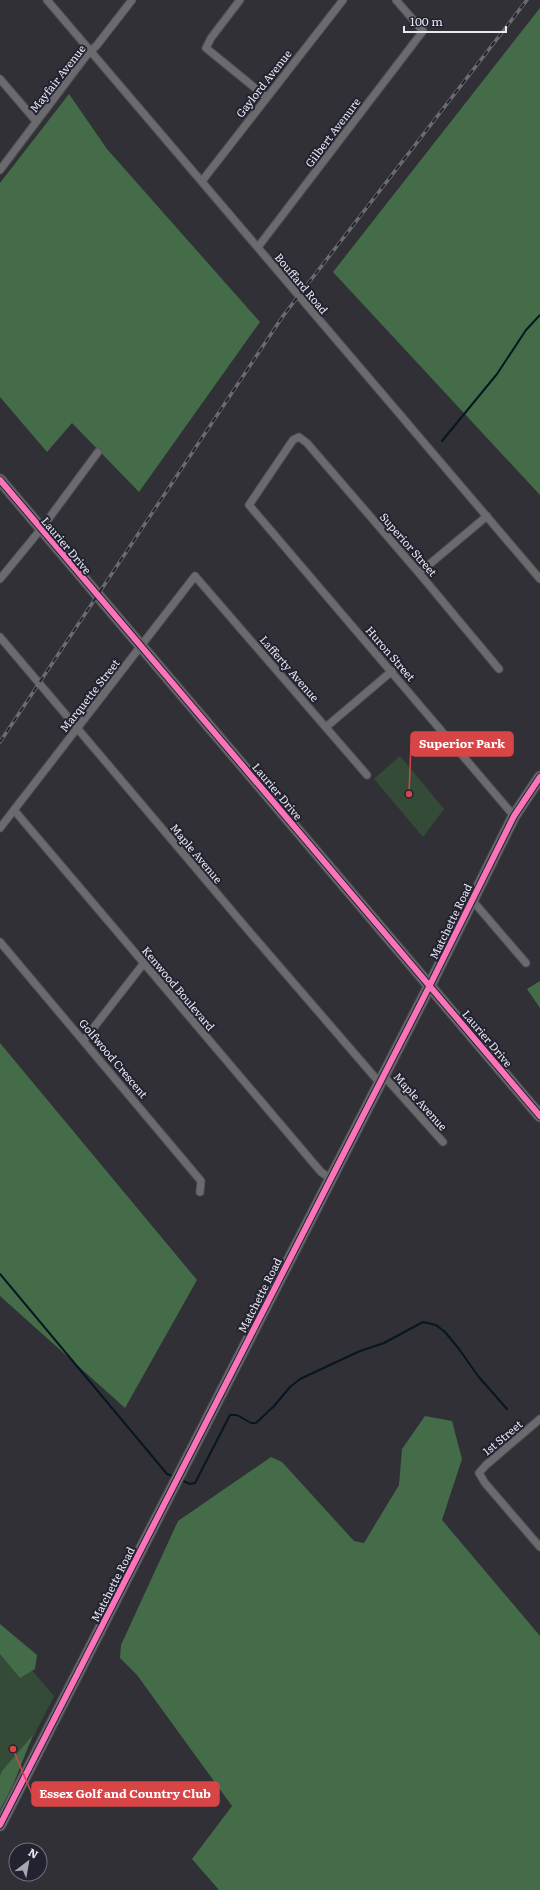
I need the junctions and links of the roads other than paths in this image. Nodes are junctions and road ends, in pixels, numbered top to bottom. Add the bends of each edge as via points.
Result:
1 (47, 0) edge
2 (132, 0) edge
3 (240, 0) edge
4 (343, 0) edge
5 (396, 0) edge
6 (90, 52) junction
7 (0, 79) edge
8 (266, 97) junction
9 (36, 121) junction
10 (0, 170) edge
11 (202, 181) junction
12 (258, 247) junction
13 (98, 452) dead end
14 (0, 480) edge
15 (249, 505) joint
16 (487, 516) junction
17 (41, 529) junction
18 (420, 573) junction
19 (196, 576) joint
20 (0, 579) edge
21 (540, 580) edge
22 (0, 637) edge
23 (141, 647) junction
24 (499, 669) dead end
25 (392, 671) junction
26 (326, 727) junction
27 (77, 728) junction
28 (367, 775) dead end
29 (540, 778) edge
30 (14, 810) junction
31 (514, 816) junction
32 (0, 828) edge
33 (472, 900) junction
34 (0, 942) edge
35 (144, 963) junction
36 (526, 963) dead end
37 (430, 985) junction
38 (84, 1040) junction
39 (381, 1078) junction
40 (540, 1116) edge
41 (443, 1142) dead end
42 (330, 1178) junction
43 (200, 1192) dead end
44 (540, 1419) edge
45 (540, 1547) edge
46 (0, 1825) edge

1 - 6 street, Bouffard Road
2 - 6 street, Mayfair Avenue
3 - 8 street via 206,48
4 - 8 street, Gaylord Avenue
5 - 12 street, Gilbert Avenure via 423,31
6 - 9 street, Mayfair Avenue
6 - 11 street, Bouffard Road
7 - 9 street
8 - 11 street, Gaylord Avenue
9 - 10 street, Mayfair Avenue
11 - 12 street, Bouffard Road
12 - 16 street, Bouffard Road
13 - 17 street
14 - 17 street, Laurier Drive
15 - 18 street, Superior Street via 293,440 299,437 308,443
15 - 25 street, Huron Street
16 - 18 street
16 - 21 street, Bouffard Road
17 - 20 street
17 - 23 street, Laurier Drive
18 - 24 street, Superior Street
19 - 23 street, Marquette Street
19 - 26 street, Lafferty Avenue
22 - 27 street, Maple Avenue
23 - 27 street, Marquette Street
23 - 37 street, Laurier Drive
25 - 26 street
25 - 31 street, Huron Street
26 - 28 street, Lafferty Avenue
27 - 30 street, Marquette Street
27 - 39 street, Maple Avenue
29 - 31 street, Matchette Road
30 - 32 street, Marquette Street
30 - 35 street, Kenwood Boulevard
31 - 33 street, Matchette Road
33 - 36 street
33 - 37 street, Matchette Road
34 - 38 street, Golfwood Crescent
35 - 38 street
35 - 42 street, Kenwood Boulevard via 321,1172
37 - 39 street, Matchette Road
37 - 40 street, Laurier Drive
38 - 43 street, Golfwood Crescent via 202,1181
39 - 41 street, Maple Avenue
39 - 42 street, Matchette Road
42 - 46 street, Matchette Road
44 - 45 street, 1st Street via 479,1473

